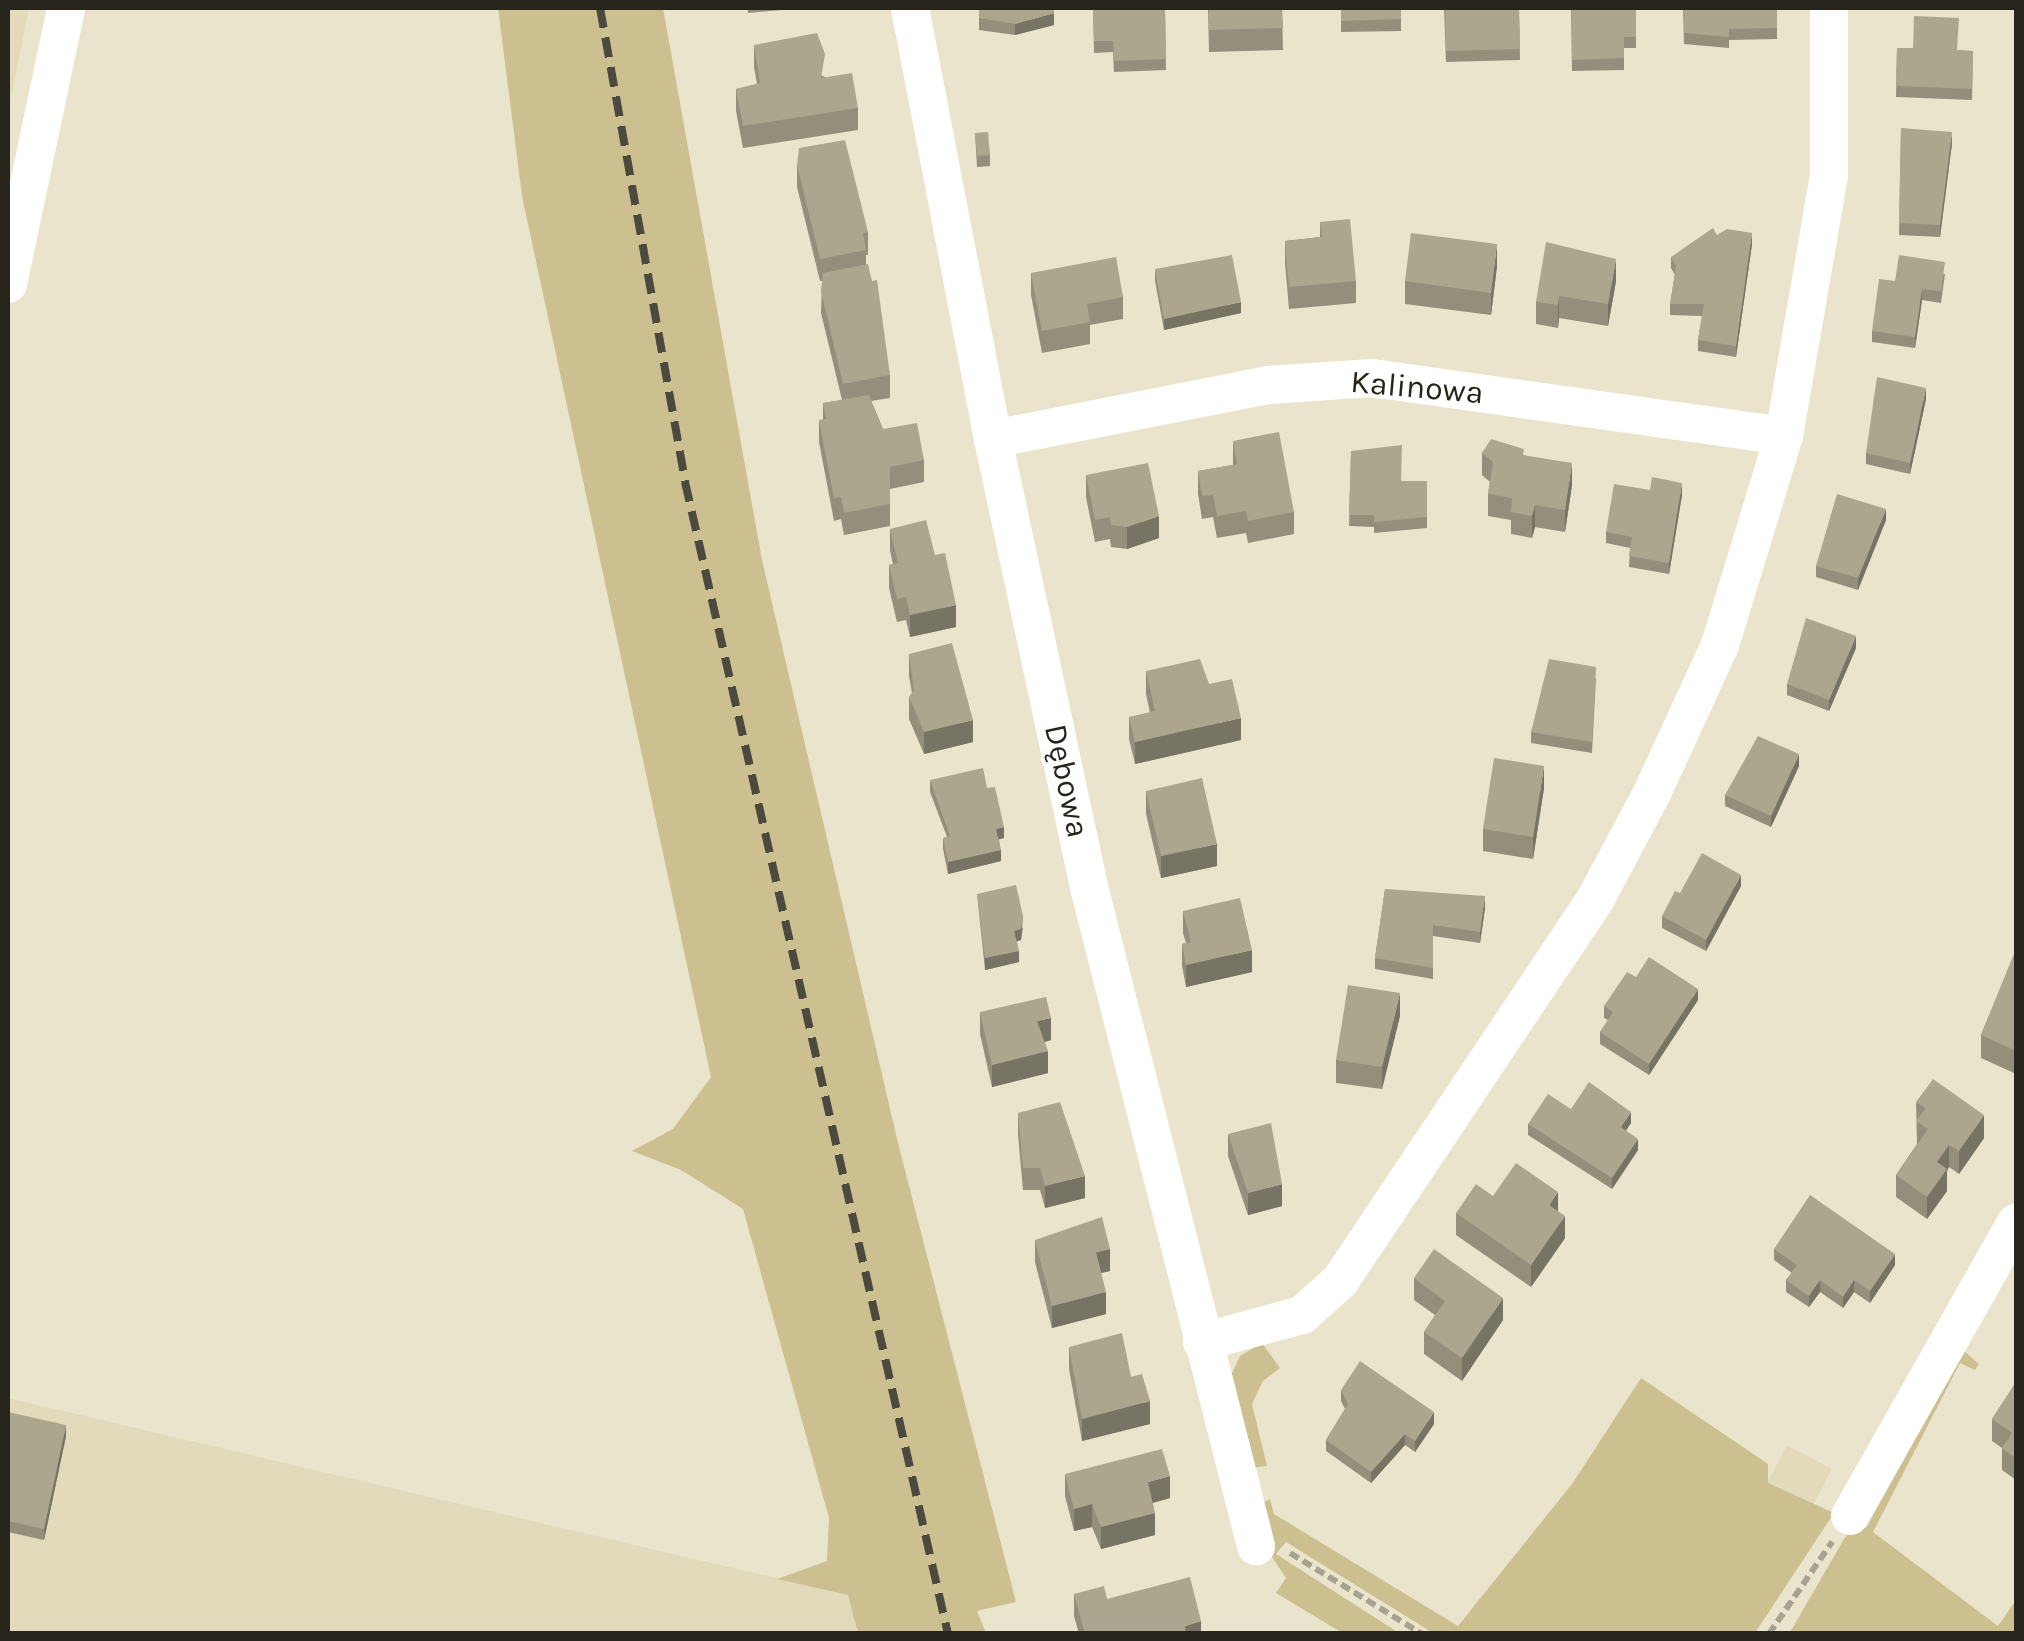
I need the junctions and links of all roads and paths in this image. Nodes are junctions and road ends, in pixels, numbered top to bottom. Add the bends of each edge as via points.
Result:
1 (66, 8) edge
2 (910, 8) edge
3 (1829, 8) edge
4 (15, 207) edge
5 (8, 284) edge
6 (1784, 436) junction
7 (992, 440) junction
8 (2016, 1223) edge
9 (1202, 1342) junction
10 (1850, 1516) joint
11 (1256, 1546) joint
12 (1422, 1634) edge
13 (1769, 1634) edge

1 - 4 street
2 - 7 street, Dębowa
3 - 6 street via 1829,176
4 - 5 street
6 - 7 street, Kalinowa via 1372,378 1268,385
6 - 9 street via 1720,645 1596,898 1340,1282 1302,1315
7 - 9 street, Dębowa via 1130,1062
8 - 10 street
9 - 11 street, Dębowa
10 - 13 path
11 - 12 path via 1286,1551

